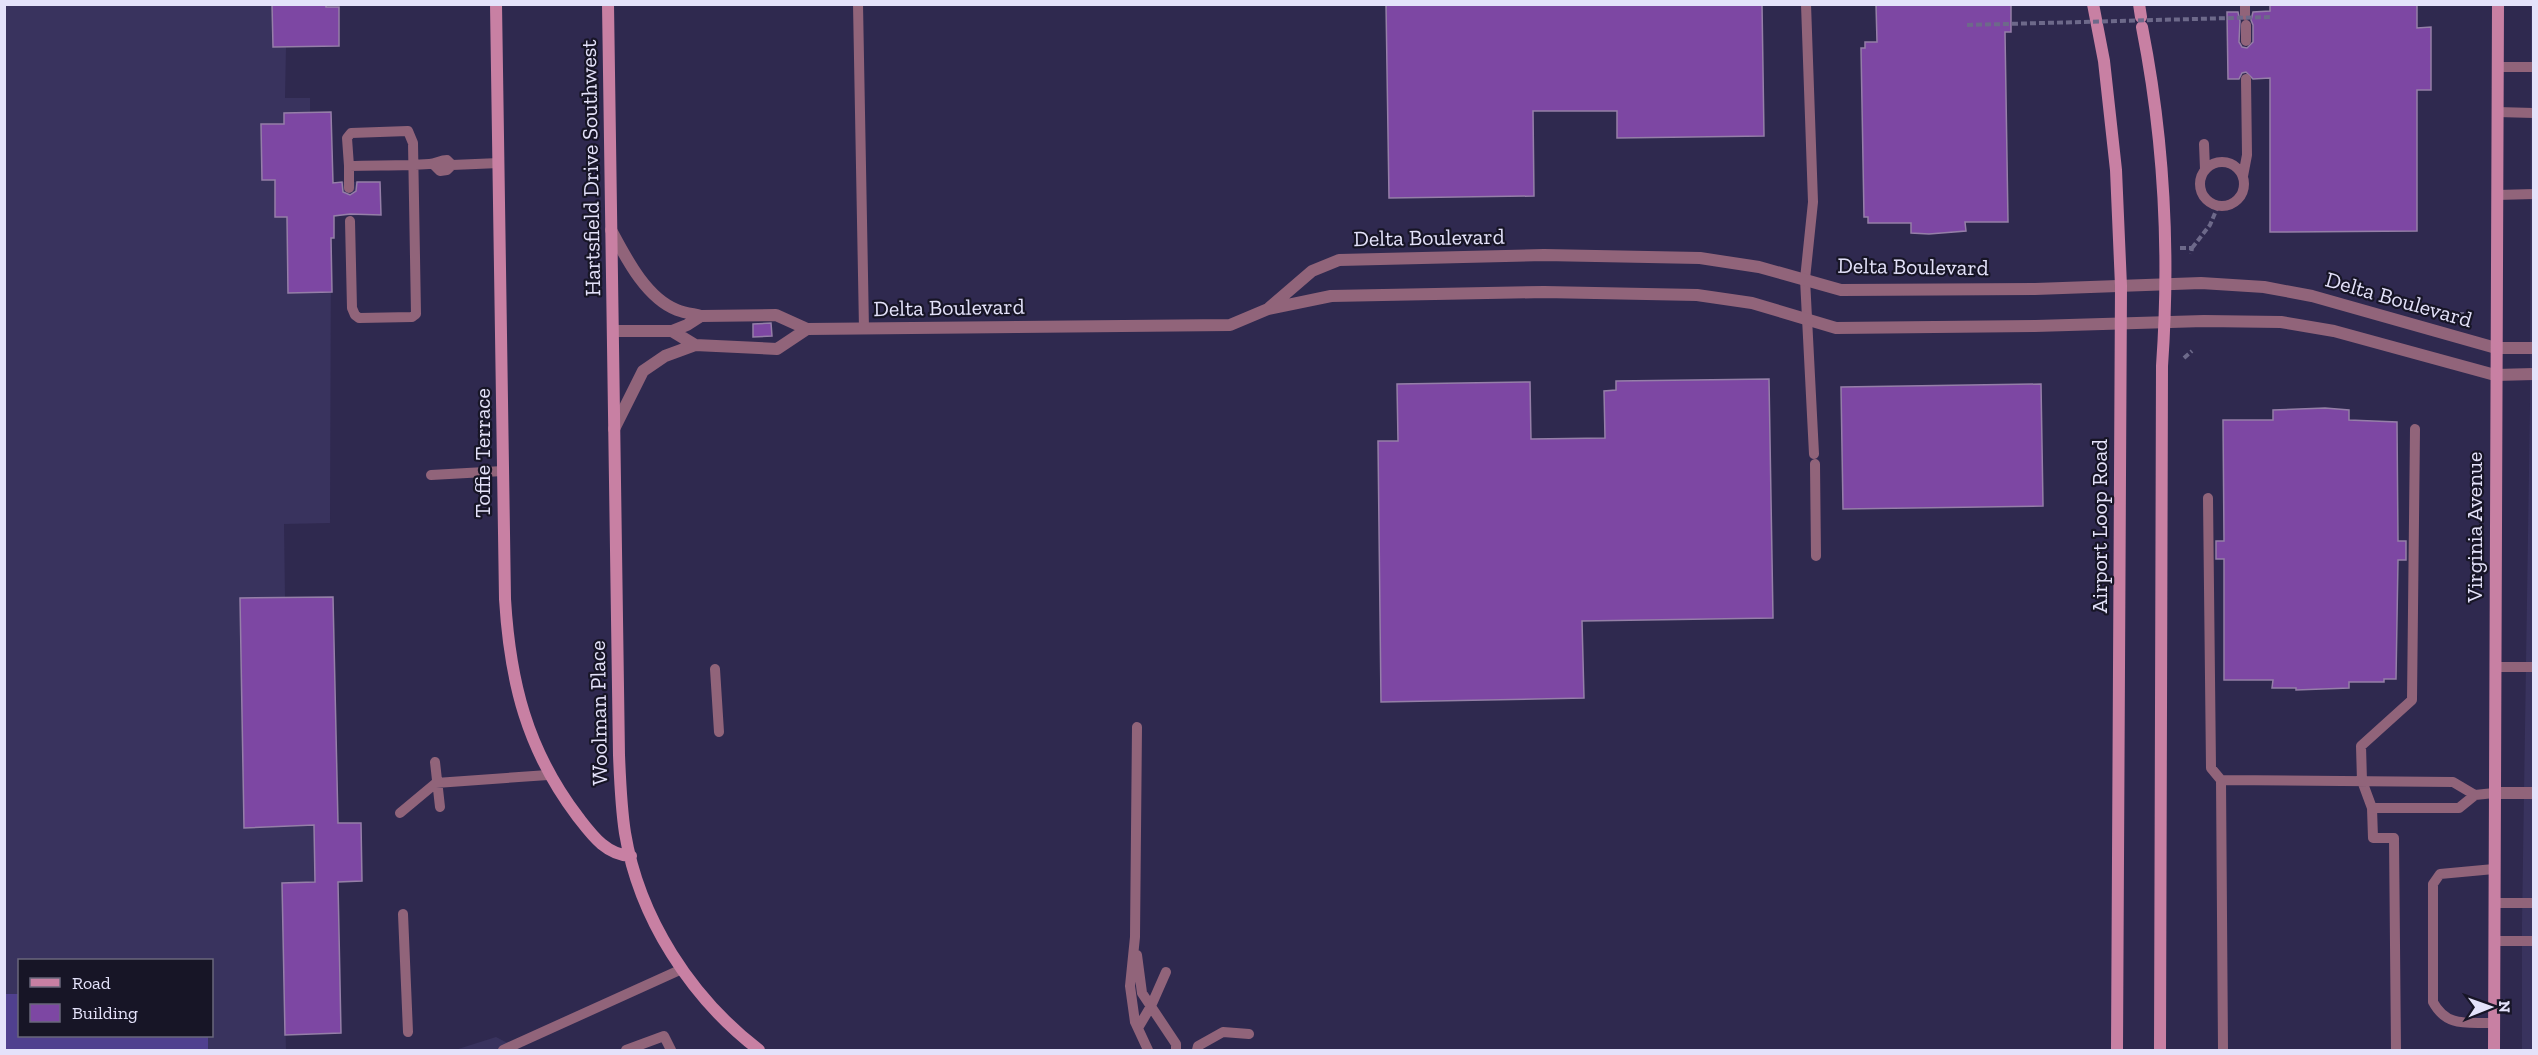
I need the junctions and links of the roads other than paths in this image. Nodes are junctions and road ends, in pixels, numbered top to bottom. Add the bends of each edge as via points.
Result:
1 (496, 4) edge
2 (608, 4) edge
3 (858, 4) edge
4 (1806, 4) edge
5 (2093, 4) edge
6 (2498, 4) edge
7 (2246, 15) edge
8 (2141, 16) edge
9 (2246, 41) dead end
10 (2498, 67) junction
11 (2534, 67) edge
12 (2246, 78) dead end
13 (2498, 112) junction
14 (2534, 113) edge
15 (2204, 144) dead end
16 (499, 164) junction
17 (414, 165) junction
18 (349, 166) junction
19 (2205, 169) junction
20 (2243, 176) junction
21 (349, 188) dead end
22 (2534, 194) edge
23 (2497, 195) junction
24 (350, 221) dead end
25 (611, 230) junction
26 (1805, 279) junction
27 (2166, 285) junction
28 (2121, 286) junction
29 (1268, 309) junction
30 (701, 316) junction
31 (1809, 319) junction
32 (2166, 322) junction
33 (2121, 324) junction
34 (807, 329) junction
35 (864, 329) junction
36 (613, 331) junction
37 (672, 331) junction
38 (695, 345) junction
39 (2496, 348) junction
40 (2534, 348) edge
41 (2534, 374) edge
42 (2495, 375) junction
43 (614, 429) junction
44 (2415, 429) dead end
45 (503, 471) junction
46 (431, 475) dead end
47 (2208, 498) dead end
48 (1816, 556) dead end
49 (2495, 667) junction
50 (2534, 667) edge
51 (716, 669) dead end
52 (1137, 727) dead end
53 (719, 732) dead end
54 (435, 762) dead end
55 (548, 775) junction
56 (2221, 780) junction
57 (2362, 781) junction
58 (436, 783) junction
59 (2494, 793) junction
60 (2534, 793) edge
61 (2475, 795) junction
62 (440, 807) dead end
63 (2372, 808) junction
64 (400, 813) dead end
65 (630, 856) junction
66 (2494, 869) junction
67 (2494, 903) junction
68 (2534, 903) edge
69 (403, 914) dead end
70 (1135, 937) junction
71 (2494, 941) junction
72 (2534, 941) edge
73 (682, 969) junction
74 (1166, 972) dead end
75 (1151, 1006) junction
76 (2494, 1023) junction
77 (1138, 1028) junction
78 (408, 1032) dead end
79 (1249, 1034) dead end
80 (503, 1050) edge
81 (626, 1050) edge
82 (671, 1050) edge
83 (759, 1050) edge
84 (1148, 1050) edge
85 (1176, 1050) edge
86 (1197, 1050) edge
87 (2117, 1050) edge
88 (2160, 1050) edge
89 (2223, 1050) edge
90 (2396, 1050) edge
91 (2494, 1050) edge

1 - 16 main road, Toffie Terrace
2 - 25 main road, Hartsfield Drive Southwest
3 - 35 lane
4 - 26 lane via 1813,202
5 - 28 main road, Airport Loop Road via 2104,61 2116,170
6 - 10 main road, Virginia Avenue
7 - 9 lane
8 - 27 main road via 2162,175
10 - 11 lane
10 - 13 main road, Virginia Avenue
12 - 20 lane via 2247,155
13 - 14 lane
13 - 23 main road, Virginia Avenue
15 - 19 lane
16 - 17 lane via 452,165 440,160
16 - 45 main road, Toffie Terrace
17 - 18 lane
17 - 18 lane via 408,131 351,133 347,138
17 - 24 lane via 416,314 412,318 355,315
18 - 21 lane
19 - 20 lane via 2226,161
19 - 20 lane via 2201,191 2218,206 2240,198
22 - 23 lane
23 - 39 main road, Virginia Avenue
25 - 30 street via 648,289 675,309
25 - 36 main road, Hartsfield Drive Southwest
26 - 28 street, Delta Boulevard via 1841,290
26 - 29 street, Delta Boulevard via 1700,258 1544,255 1340,260 1312,271
26 - 31 lane
27 - 28 street, Delta Boulevard
27 - 32 main road
27 - 39 street, Delta Boulevard via 2264,287 2312,296
28 - 33 main road, Airport Loop Road
29 - 31 street, Delta Boulevard via 1331,296 1544,292 1697,295 1752,303
29 - 35 street, Delta Boulevard via 1230,325
30 - 34 street, Delta Boulevard via 776,315
30 - 37 street, Delta Boulevard
31 - 33 street, Delta Boulevard via 1836,327
31 - 48 lane
32 - 33 street, Delta Boulevard
32 - 42 street, Delta Boulevard via 2281,322 2334,331
32 - 88 main road via 2162,377
33 - 87 main road, Airport Loop Road
34 - 35 street, Delta Boulevard
34 - 38 street via 777,349
36 - 37 street, Delta Boulevard
36 - 43 main road, Woolman Place
37 - 38 street
38 - 43 street via 665,356 643,371
39 - 40 street, Delta Boulevard
39 - 42 main road, Virginia Avenue
41 - 42 street, Delta Boulevard
42 - 49 main road, Virginia Avenue
43 - 65 main road, Woolman Place via 619,755
44 - 57 lane via 2412,700 2361,746
45 - 46 lane
45 - 55 main road, Toffie Terrace via 505,599 511,663 524,720
47 - 56 lane via 2211,768
49 - 50 lane
49 - 59 main road, Virginia Avenue
51 - 53 lane
52 - 70 lane
54 - 58 lane
55 - 58 lane
55 - 65 main road, Toffie Terrace via 600,844 620,856
56 - 57 lane
56 - 89 lane
57 - 61 lane via 2456,783
57 - 63 lane
58 - 62 lane
58 - 64 lane
59 - 60 street
59 - 61 lane
59 - 66 main road, Virginia Avenue
61 - 63 lane via 2459,808
63 - 90 lane via 2373,838 2394,838
65 - 73 main road, Woolman Place via 656,926
66 - 67 main road, Virginia Avenue
66 - 76 lane via 2440,874 2433,884 2433,1002 2440,1014 2453,1022
67 - 68 lane
67 - 71 main road, Virginia Avenue
69 - 78 lane
70 - 75 lane via 1142,993
70 - 77 lane via 1130,986
71 - 72 lane
71 - 76 main road, Virginia Avenue
73 - 80 lane
73 - 83 main road, Woolman Place via 709,1006
74 - 75 lane
75 - 77 lane
75 - 85 lane
76 - 91 main road, Virginia Avenue
77 - 84 lane
79 - 86 lane via 1223,1032
81 - 82 lane via 664,1036

